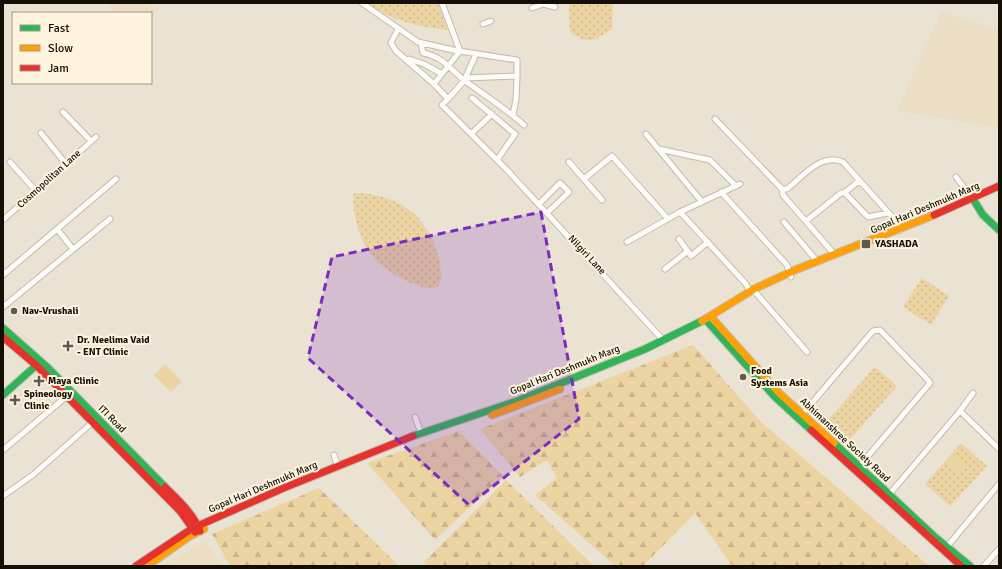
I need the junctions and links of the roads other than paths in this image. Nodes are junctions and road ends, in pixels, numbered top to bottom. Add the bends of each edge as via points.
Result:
1 (362, 3) edge
2 (442, 3) edge
3 (543, 4) edge
4 (555, 7) dead end
5 (532, 8) dead end
6 (491, 21) dead end
7 (483, 24) dead end
8 (398, 29) junction
9 (421, 43) junction
10 (460, 51) junction
11 (476, 54) junction
12 (406, 59) junction
13 (449, 66) junction
14 (442, 74) junction
15 (517, 76) junction
16 (465, 79) junction
17 (434, 84) junction
18 (472, 98) dead end
19 (448, 99) junction
20 (64, 112) dead end
21 (492, 114) junction
22 (513, 115) junction
23 (716, 119) dead end
24 (524, 125) dead end
25 (41, 133) dead end
26 (471, 134) junction
27 (646, 134) dead end
28 (659, 149) junction
29 (497, 160) junction
30 (10, 162) dead end
31 (569, 162) dead end
32 (66, 164) junction
33 (956, 177) dead end
34 (116, 179) dead end
35 (584, 179) junction
36 (858, 181) junction
37 (999, 186) edge
38 (782, 190) junction
39 (36, 191) junction
40 (721, 192) junction
41 (999, 192) edge
42 (844, 193) junction
43 (602, 200) dead end
44 (974, 201) junction
45 (702, 202) junction
46 (539, 204) junction
47 (680, 212) junction
48 (547, 213) junction
49 (888, 213) junction
50 (4, 217) edge
51 (110, 219) dead end
52 (668, 219) junction
53 (806, 221) junction
54 (784, 222) dead end
55 (57, 230) junction
56 (899, 230) junction
57 (999, 230) edge
58 (679, 239) dead end
59 (627, 242) dead end
60 (708, 242) junction
61 (73, 249) junction
62 (688, 251) junction
63 (835, 255) junction
64 (817, 261) junction
65 (665, 269) dead end
66 (790, 274) junction
67 (3, 275) edge
68 (753, 293) junction
69 (3, 307) edge
70 (710, 320) junction
71 (3, 328) edge
72 (3, 338) edge
73 (664, 341) junction
74 (807, 352) dead end
75 (39, 364) junction
76 (973, 393) dead end
77 (3, 395) edge
78 (67, 396) junction
79 (527, 399) junction
80 (960, 411) junction
81 (415, 417) dead end
82 (800, 417) junction
83 (95, 420) junction
84 (421, 434) junction
85 (999, 449) edge
86 (3, 450) edge
87 (334, 454) dead end
88 (338, 467) junction
89 (857, 469) junction
90 (999, 484) edge
91 (3, 496) edge
92 (887, 497) junction
93 (197, 529) junction
94 (945, 549) junction
95 (999, 549) edge
96 (136, 566) edge
97 (147, 566) edge
98 (961, 566) edge
99 (970, 566) edge
100 (984, 566) edge

1 - 8 street
2 - 10 street
3 - 4 street
3 - 5 street
6 - 7 street
8 - 9 street
8 - 12 street via 391,44
9 - 10 street
9 - 13 street via 423,53 439,58
10 - 11 street
10 - 13 street
11 - 15 street via 517,60
11 - 16 street
12 - 14 street via 424,64
12 - 17 street
13 - 14 street
13 - 16 street
14 - 17 street
15 - 16 street
15 - 22 street
16 - 19 street
16 - 22 street
17 - 19 street
18 - 21 street
19 - 26 street, Nilgiri Lane via 442,105
20 - 32 street, Cosmopolitan Lane via 93,139
21 - 26 street
21 - 29 street via 515,134
22 - 24 street
23 - 38 street
25 - 32 street
26 - 29 street, Nilgiri Lane
27 - 28 street
28 - 40 street via 710,160 738,185
28 - 45 street
29 - 46 street, Nilgiri Lane
30 - 39 street
31 - 35 street
32 - 39 street, Cosmopolitan Lane
33 - 44 street
34 - 55 street
35 - 43 street
35 - 52 street via 612,156
36 - 38 street via 843,162 826,159 787,189
36 - 42 street
36 - 49 street
37 - 44 main road, Gopal Hari Deshmukh Marg
38 - 53 street via 783,195
39 - 50 street, Cosmopolitan Lane
40 - 45 street
40 - 66 street via 786,265
41 - 44 main road, Gopal Hari Deshmukh Marg
42 - 49 street via 868,217
42 - 53 street via 840,193
44 - 56 main road, Gopal Hari Deshmukh Marg
44 - 57 main road via 983,215
44 - 66 main road, Gopal Hari Deshmukh Marg via 864,250
45 - 47 street
46 - 48 street, Nilgiri Lane
46 - 48 street via 560,183 569,192
47 - 52 street
47 - 60 street
48 - 73 street, Nilgiri Lane
49 - 56 street
51 - 61 street
52 - 59 street
53 - 63 street
54 - 64 street
55 - 61 street
55 - 67 street
56 - 63 main road, Gopal Hari Deshmukh Marg
58 - 62 street
60 - 62 street via 691,256
60 - 68 street
61 - 69 street
62 - 65 street
63 - 64 main road, Gopal Hari Deshmukh Marg
64 - 66 main road, Gopal Hari Deshmukh Marg
66 - 68 main road, Gopal Hari Deshmukh Marg
68 - 70 main road, Gopal Hari Deshmukh Marg
68 - 74 street
70 - 73 main road, Gopal Hari Deshmukh Marg
70 - 79 main road, Gopal Hari Deshmukh Marg via 648,353
70 - 82 main road, Abhimanshree Society Road
71 - 75 main road, ITI Road
72 - 75 main road, ITI Road
73 - 79 main road, Gopal Hari Deshmukh Marg
75 - 77 main road
75 - 78 main road, ITI Road
75 - 83 main road, ITI Road
76 - 80 street
78 - 83 main road, ITI Road
78 - 86 street
79 - 84 main road, Gopal Hari Deshmukh Marg
79 - 93 main road, Gopal Hari Deshmukh Marg via 287,491
80 - 85 street
80 - 92 street
81 - 84 street
82 - 89 main road, Abhimanshree Society Road
82 - 89 street via 873,331 880,330 930,381 930,384
83 - 91 street via 34,474
83 - 93 main road, ITI Road
84 - 88 main road, Gopal Hari Deshmukh Marg
87 - 88 street
88 - 93 main road, Gopal Hari Deshmukh Marg via 286,487
89 - 92 main road, Abhimanshree Society Road
90 - 94 street
92 - 94 main road, Abhimanshree Society Road
93 - 96 main road, Gopal Hari Deshmukh Marg
93 - 97 main road, Gopal Hari Deshmukh Marg
94 - 98 main road, Abhimanshree Society Road
94 - 99 main road, Abhimanshree Society Road
95 - 100 street

